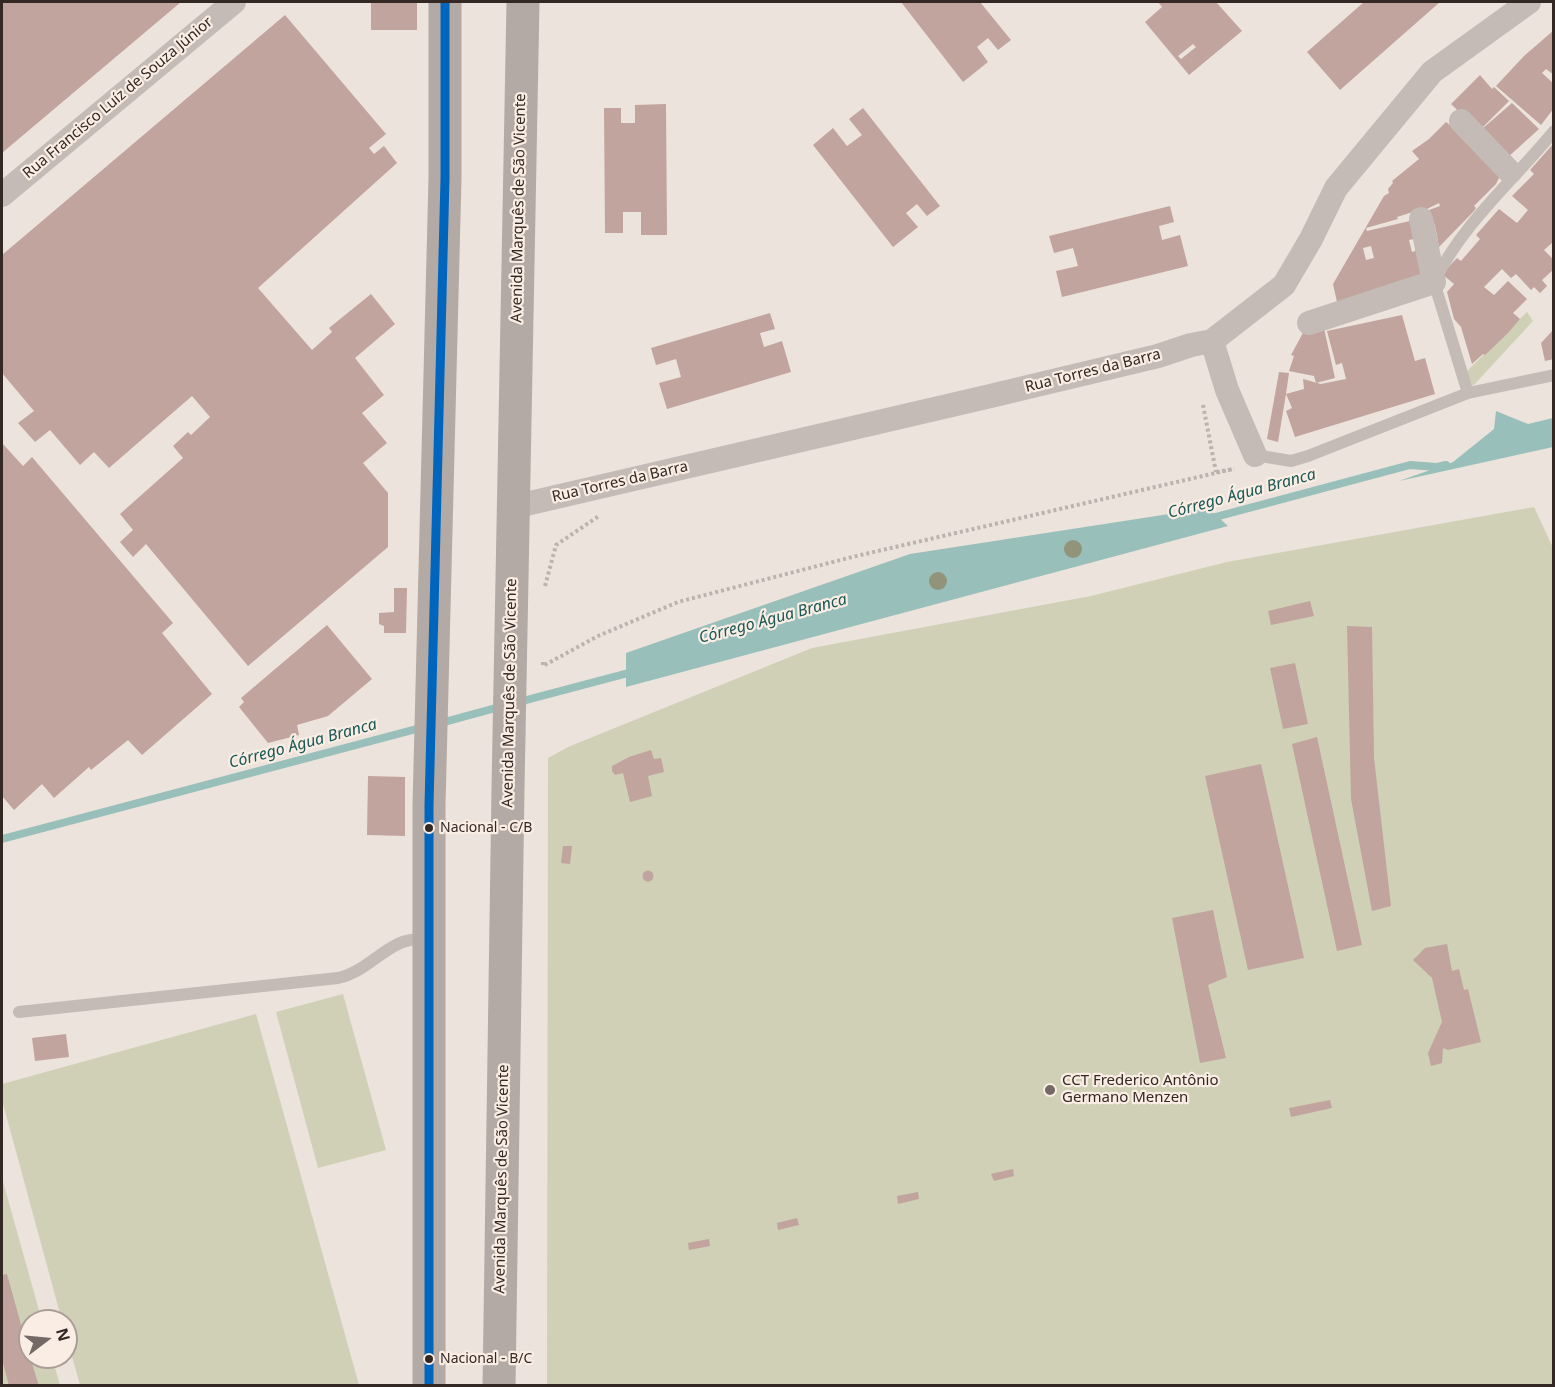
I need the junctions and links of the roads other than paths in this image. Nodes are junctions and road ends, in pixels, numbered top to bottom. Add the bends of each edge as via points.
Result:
1 (234, 2) edge
2 (445, 2) edge
3 (523, 2) edge
4 (1528, 2) edge
5 (1461, 121) dead end
6 (1554, 131) edge
7 (1510, 172) dead end
8 (2, 195) edge
9 (1421, 219) dead end
10 (1434, 282) junction
11 (1309, 322) dead end
12 (1212, 341) junction
13 (1554, 375) edge
14 (1468, 393) junction
15 (1255, 455) joint
16 (513, 507) junction
17 (429, 938) junction
18 (19, 1011) dead end
19 (429, 1386) edge
20 (499, 1386) edge

1 - 8 street, Rua Francisco Luíz de Souza Júnior
2 - 17 main road via 445,178
3 - 16 main road, Avenida Marquês de São Vicente
4 - 12 street, Rua Torres da Barra via 1432,72 1336,188 1284,285
5 - 7 street
6 - 10 lane via 1491,200 1446,257
9 - 10 street
10 - 11 street
10 - 14 lane
12 - 15 street via 1227,390
12 - 16 street, Rua Torres da Barra
13 - 14 lane
14 - 15 lane via 1291,461
16 - 20 main road, Avenida Marquês de São Vicente
17 - 18 lane via 410,939 338,978
17 - 19 main road

